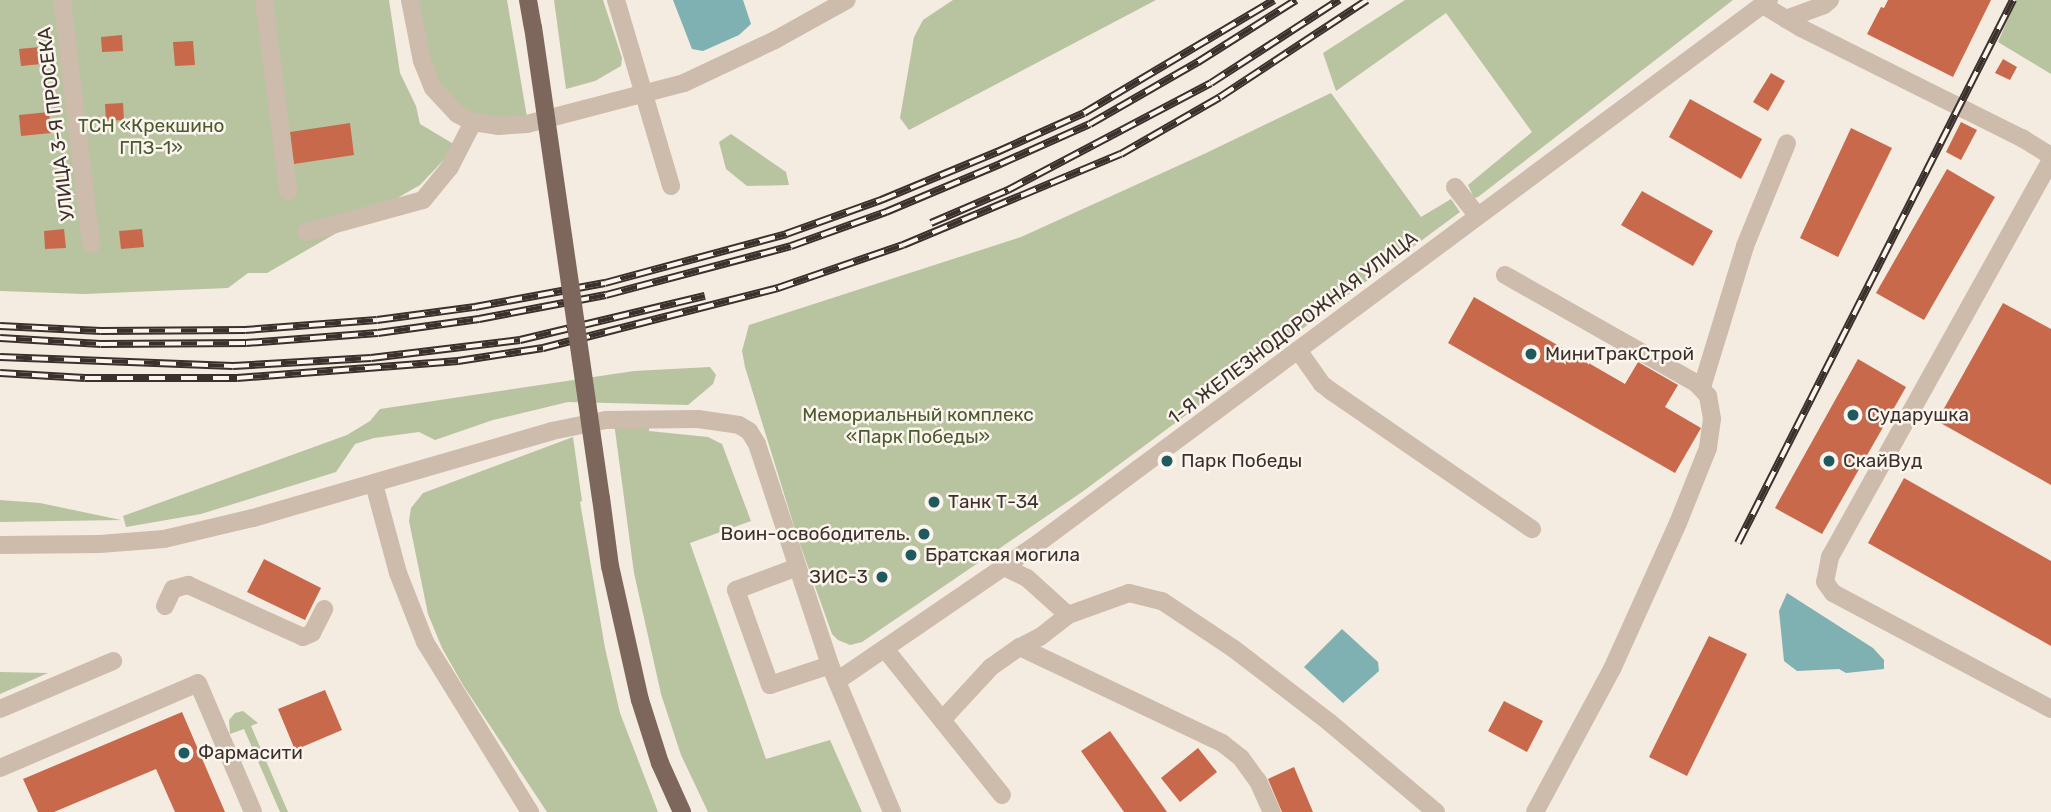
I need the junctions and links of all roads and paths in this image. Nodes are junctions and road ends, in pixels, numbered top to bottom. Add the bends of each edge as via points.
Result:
1 (62, 0) edge
2 (264, 0) edge
3 (410, 0) edge
4 (528, 0) edge
5 (616, 0) edge
6 (847, 0) edge
7 (1830, 0) edge
8 (1766, 2) edge
9 (1786, 19) junction
10 (643, 96) junction
11 (473, 122) junction
12 (1787, 144) dead end
13 (2051, 158) edge
14 (670, 186) dead end
15 (1455, 187) dead end
16 (288, 191) dead end
17 (1478, 216) junction
18 (306, 232) dead end
19 (91, 244) dead end
20 (1504, 275) dead end
21 (1298, 350) junction
22 (1702, 387) junction
23 (374, 484) junction
24 (1532, 529) dead end
25 (0, 545) edge
26 (1004, 567) junction
27 (795, 568) junction
28 (165, 606) dead end
29 (324, 609) dead end
30 (1068, 615) junction
31 (1020, 647) junction
32 (885, 649) junction
33 (113, 661) dead end
34 (833, 673) junction
35 (0, 709) edge
36 (2051, 709) edge
37 (942, 720) junction
38 (0, 768) edge
39 (1002, 795) dead end
40 (253, 812) edge
41 (530, 812) edge
42 (682, 812) edge
43 (892, 812) edge
44 (1272, 812) edge
45 (1436, 812) edge
46 (1535, 812) edge

1 - 19 street, УЛИЦА 3-Я ПРОСЕКА
2 - 16 street
3 - 11 street via 422,61 433,88 457,114
4 - 42 main road, bridge via 610,566 640,700
5 - 10 street
6 - 10 street via 714,70
7 - 9 street
8 - 9 street
8 - 17 street, 1-Я ЖЕЛЕЗНОДОРОЖНАЯ УЛИЦА
9 - 13 street
10 - 11 street via 527,124
10 - 14 street
11 - 18 street via 450,167 423,200
12 - 22 street via 1745,246
13 - 36 street via 1830,557 1825,582 1833,593
15 - 17 street
17 - 21 street, 1-Я ЖЕЛЕЗНОДОРОЖНАЯ УЛИЦА
20 - 22 street
21 - 24 street via 1331,391
21 - 26 street, 1-Я ЖЕЛЕЗНОДОРОЖНАЯ УЛИЦА
22 - 46 street via 1711,407 1708,448 1612,669
23 - 25 street via 164,539
23 - 27 street via 552,431 606,420 733,423 748,431 757,444
23 - 41 street via 398,573 425,642
26 - 30 street via 1027,579
26 - 32 street, 1-Я ЖЕЛЕЗНОДОРОЖНАЯ УЛИЦА
27 - 34 street
27 - 34 street, 1-Я ЖЕЛЕЗНОДОРОЖНАЯ УЛИЦА via 736,590 765,673 770,685
28 - 29 street via 173,589 188,585 303,637 312,632
30 - 31 street
30 - 45 street via 1129,593 1162,601 1234,649
31 - 37 street via 990,667
31 - 44 street via 1222,743 1258,781
32 - 34 street, 1-Я ЖЕЛЕЗНОДОРОЖНАЯ УЛИЦА
32 - 37 street
33 - 35 street
34 - 43 street
37 - 39 street
38 - 40 street via 198,683

